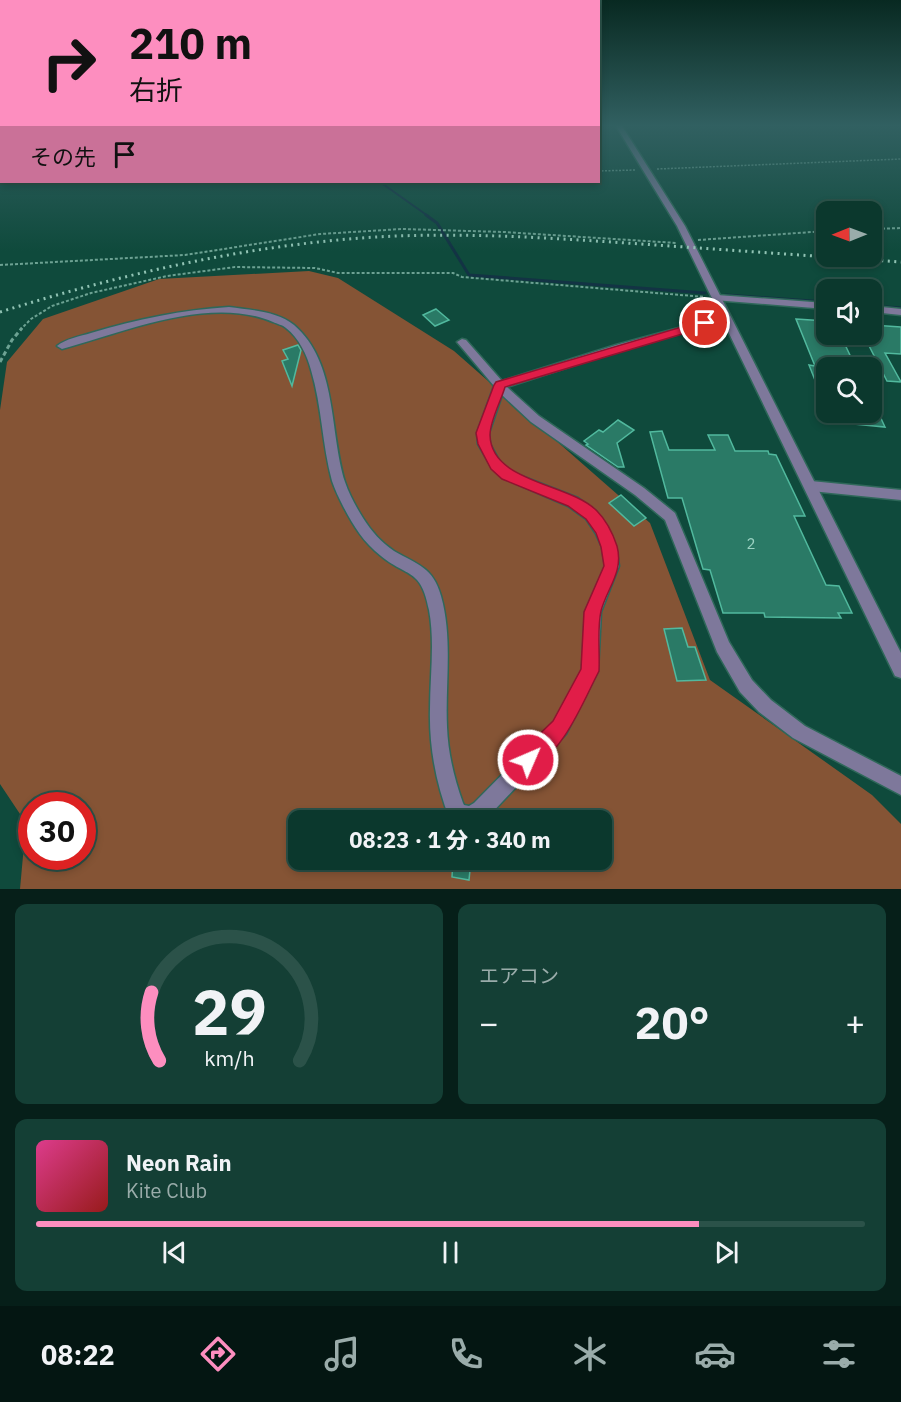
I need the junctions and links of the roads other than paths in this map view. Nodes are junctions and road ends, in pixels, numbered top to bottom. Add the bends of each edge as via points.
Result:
1 (645, 167) edge
2 (717, 298) junction
3 (816, 305) edge
4 (882, 310) edge
5 (901, 312) edge
6 (726, 318) junction
7 (462, 342) dead end
8 (62, 346) dead end
9 (500, 385) junction
10 (811, 486) junction
11 (901, 495) edge
12 (901, 670) edge
13 (901, 786) edge

1 - 2 street
2 - 3 street
2 - 6 street
4 - 5 street
6 - 9 street
6 - 10 street
7 - 9 street
8 - 9 street via 133,322 240,311 270,316 292,328 308,346 340,486 364,531 387,553 422,571 435,599 440,645 438,728 449,791 457,813 470,816 482,810 560,728 590,671 592,612 612,566 609,547 591,514 573,502 507,475 496,465 484,444 483,433
9 - 13 street via 532,417 670,517 723,647 746,686 765,706 799,732
10 - 11 street
10 - 12 street

